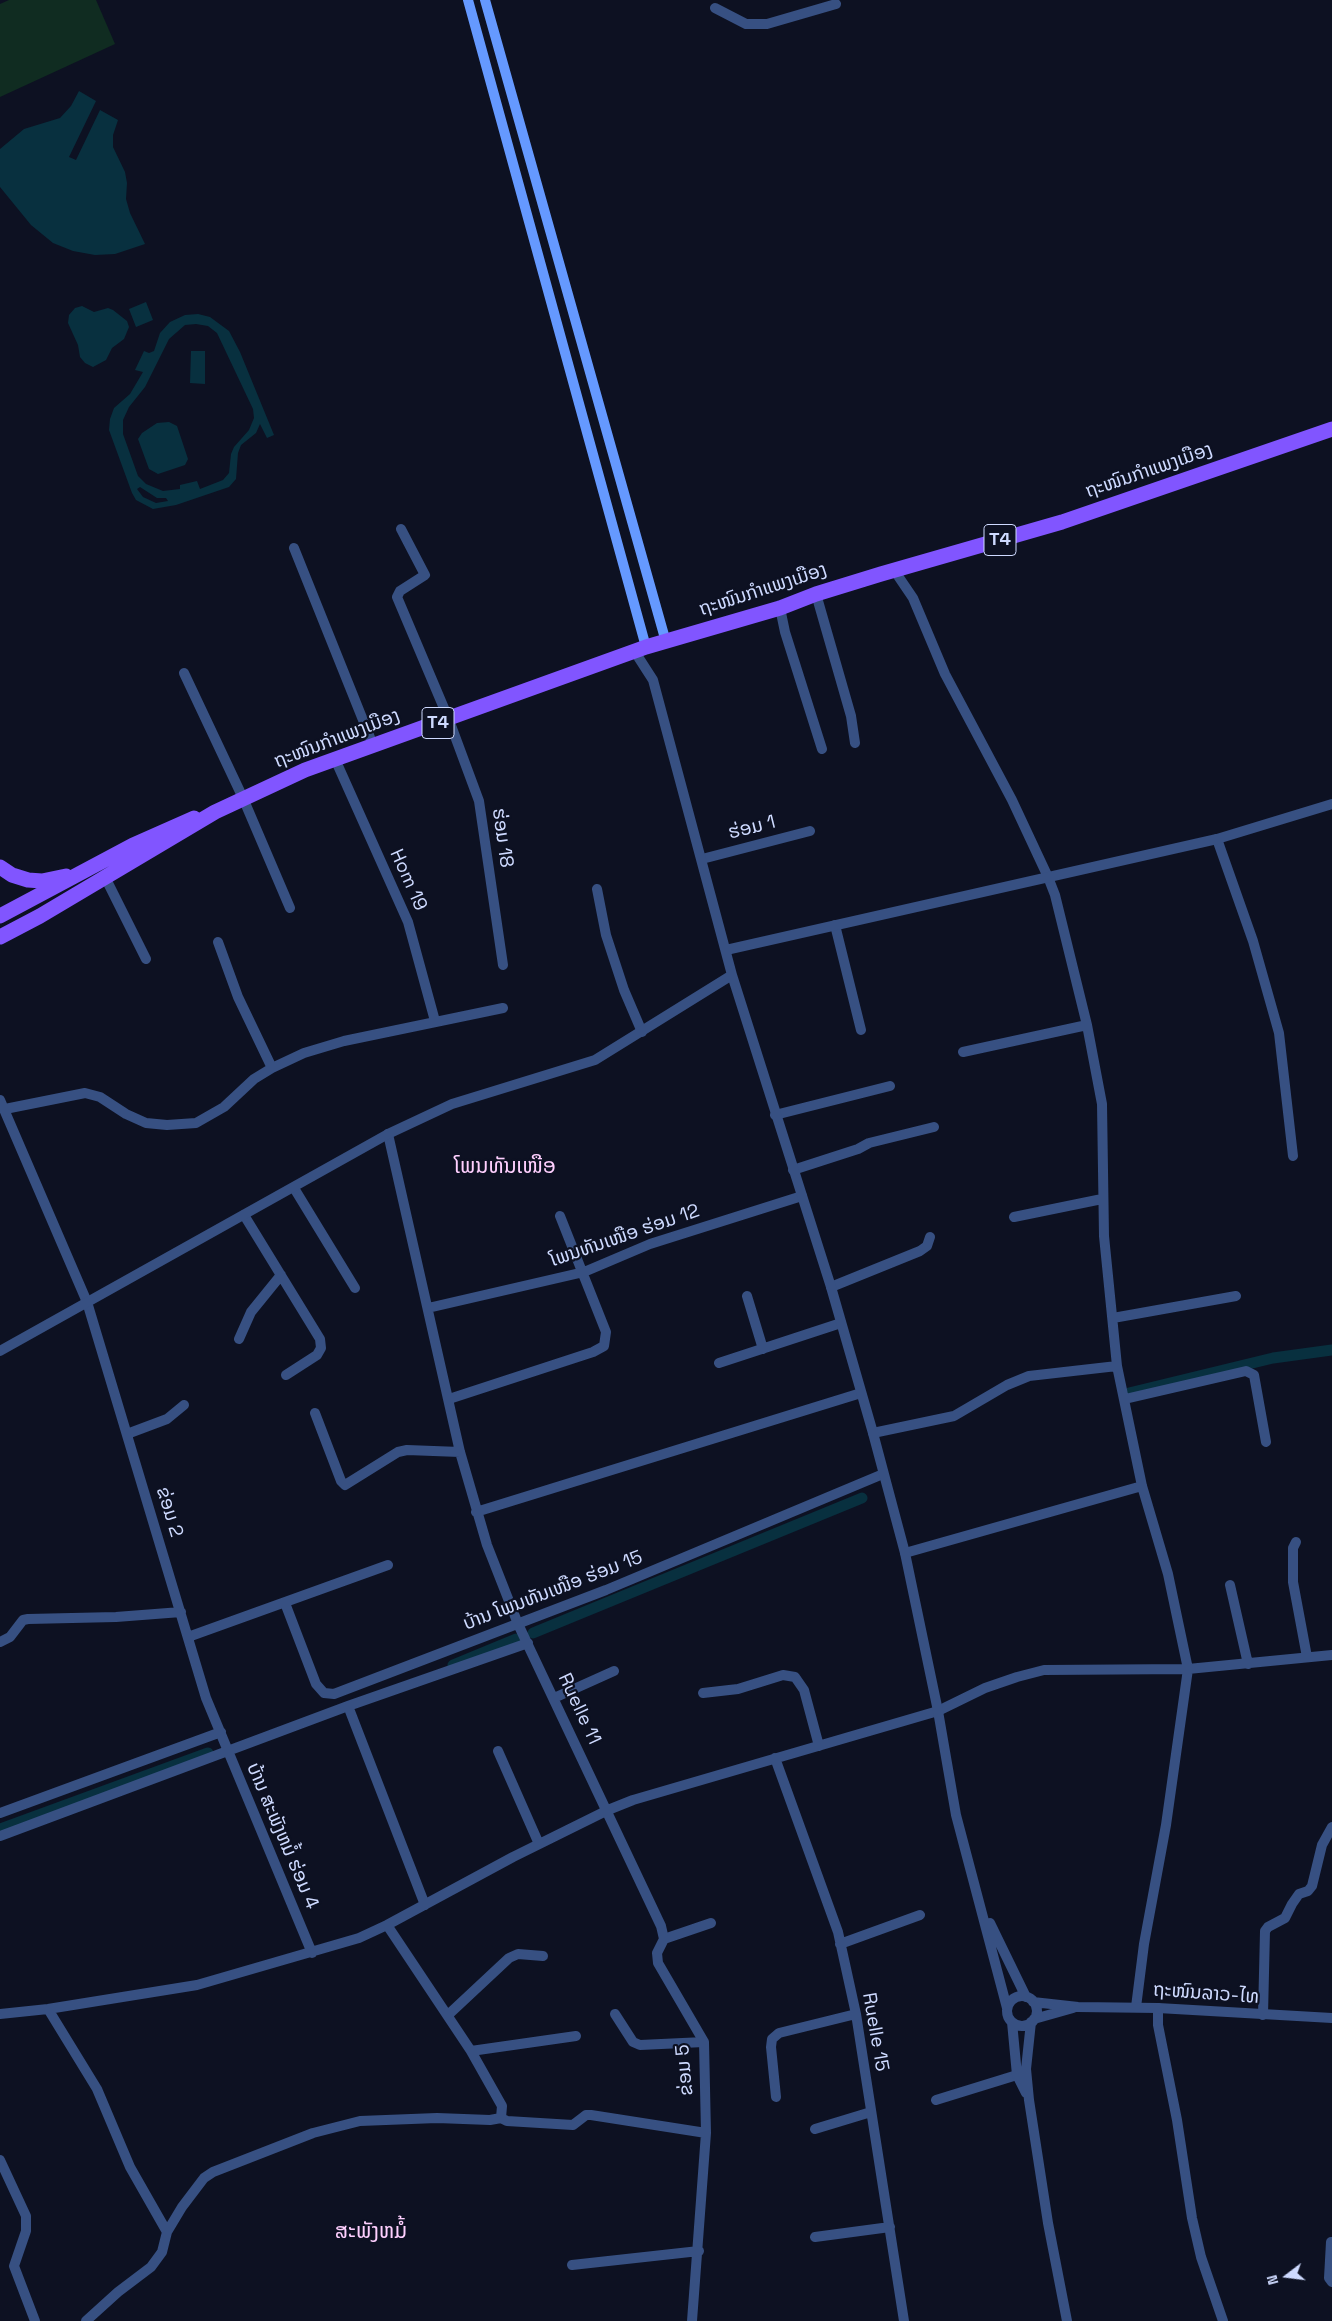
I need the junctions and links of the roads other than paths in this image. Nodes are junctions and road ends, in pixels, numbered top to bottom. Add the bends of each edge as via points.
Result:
1 (468, 0) edge
2 (485, 0) edge
3 (836, 4) dead end
4 (715, 8) dead end
5 (1332, 430) edge
6 (401, 530) dead end
7 (294, 548) dead end
8 (894, 570) junction
9 (816, 594) junction
10 (780, 608) junction
11 (666, 642) junction
12 (640, 650) junction
13 (184, 673) dead end
14 (449, 720) junction
15 (855, 743) dead end
16 (374, 744) junction
17 (822, 748) dead end
18 (335, 759) junction
19 (243, 798) junction
20 (1332, 804) edge
21 (215, 812) junction
22 (810, 831) dead end
23 (1217, 839) junction
24 (702, 859) junction
25 (0, 867) edge
26 (85, 871) junction
27 (105, 877) junction
28 (1048, 877) junction
29 (597, 889) dead end
30 (290, 908) dead end
31 (4, 914) edge
32 (836, 925) junction
33 (16, 929) junction
34 (0, 937) edge
35 (218, 942) dead end
36 (726, 950) junction
37 (146, 959) dead end
38 (503, 966) dead end
39 (732, 974) junction
40 (503, 1008) dead end
41 (435, 1021) junction
42 (1087, 1025) junction
43 (861, 1030) dead end
44 (642, 1032) junction
45 (963, 1052) dead end
46 (272, 1068) junction
47 (890, 1086) dead end
48 (2, 1104) edge
49 (775, 1115) junction
50 (934, 1127) dead end
51 (388, 1134) junction
52 (1293, 1156) dead end
53 (793, 1170) junction
54 (294, 1188) junction
55 (802, 1196) junction
56 (1102, 1199) junction
57 (244, 1215) junction
58 (560, 1216) dead end
59 (1014, 1217) dead end
60 (930, 1237) dead end
61 (584, 1272) junction
62 (281, 1275) junction
63 (831, 1287) junction
64 (355, 1288) dead end
65 (747, 1296) dead end
66 (1236, 1296) dead end
67 (87, 1302) junction
68 (428, 1308) junction
69 (1112, 1318) junction
70 (840, 1323) junction
71 (239, 1339) dead end
72 (763, 1349) junction
73 (0, 1351) edge
74 (719, 1363) dead end
75 (1117, 1366) junction
76 (286, 1375) dead end
77 (861, 1394) junction
78 (449, 1398) junction
79 (1125, 1399) junction
80 (184, 1406) dead end
81 (315, 1413) dead end
82 (873, 1433) junction
83 (127, 1434) junction
84 (1266, 1442) dead end
85 (460, 1452) junction
86 (884, 1474) junction
87 (1142, 1486) junction
88 (476, 1512) junction
89 (1296, 1542) dead end
90 (905, 1553) junction
91 (388, 1564) dead end
92 (1230, 1585) dead end
93 (285, 1603) junction
94 (181, 1612) junction
95 (518, 1624) junction
96 (188, 1637) junction
97 (0, 1642) edge
98 (528, 1643) junction
99 (1332, 1655) edge
100 (1307, 1657) junction
101 (1248, 1664) junction
102 (1188, 1669) junction
103 (614, 1671) dead end
104 (703, 1693) dead end
105 (554, 1698) junction
106 (348, 1706) junction
107 (938, 1711) junction
108 (220, 1732) junction
109 (819, 1746) junction
110 (498, 1751) dead end
111 (228, 1752) junction
112 (775, 1758) junction
113 (608, 1810) junction
114 (0, 1813) edge
115 (1332, 1827) edge
116 (0, 1836) edge
117 (539, 1844) junction
118 (978, 1895) junction
119 (425, 1905) junction
120 (920, 1915) dead end
121 (711, 1923) dead end
122 (387, 1925) junction
123 (664, 1939) junction
124 (840, 1944) junction
125 (312, 1953) junction
126 (543, 1956) dead end
127 (1029, 1999) junction
128 (1078, 2007) junction
129 (1136, 2007) junction
130 (1007, 2008) junction
131 (1158, 2008) junction
132 (48, 2009) junction
133 (0, 2014) edge
134 (615, 2014) dead end
135 (856, 2014) junction
136 (448, 2015) junction
137 (1263, 2015) junction
138 (1332, 2018) edge
139 (1032, 2020) junction
140 (1012, 2022) junction
141 (576, 2036) dead end
142 (704, 2042) junction
143 (471, 2051) junction
144 (1017, 2075) junction
145 (776, 2097) dead end
146 (936, 2100) dead end
147 (1029, 2100) junction
148 (871, 2112) junction
149 (501, 2118) junction
150 (815, 2129) dead end
151 (706, 2133) junction
152 (0, 2160) edge
153 (890, 2228) junction
154 (167, 2232) junction
155 (815, 2237) dead end
156 (1331, 2242) edge
157 (699, 2251) junction
158 (572, 2265) dead end
159 (1332, 2282) edge
160 (35, 2321) edge
161 (86, 2321) edge
162 (692, 2321) edge
163 (904, 2321) edge
164 (1068, 2321) edge
165 (1223, 2321) edge

1 - 12 main road
2 - 11 main road
3 - 4 street via 767,24 746,24
5 - 8 main road, ຖະໜົນກຳແພງເມືອງ / T4 via 1062,522
6 - 14 street, ຮ່ອມ 18 via 425,576 400,591 397,597
7 - 16 street
8 - 9 main road, ຖະໜົນກຳແພງເມືອງ / T4
8 - 28 street via 913,598 945,674 1012,800
9 - 10 main road, ຖະໜົນກຳແພງເມືອງ / T4
9 - 15 street via 851,716
10 - 11 main road, ຖະໜົນກຳແພງເມືອງ / T4
10 - 17 street
11 - 12 main road, ຖະໜົນກຳແພງເມືອງ / T4
12 - 14 main road, ຖະໜົນກຳແພງເມືອງ / T4
12 - 24 street via 653,680
13 - 19 street
14 - 16 main road, ຖະໜົນກຳແພງເມືອງ / T4
14 - 38 street, ຮ່ອມ 18 via 480,801
16 - 18 main road, ຖະໜົນກຳແພງເມືອງ / T4
18 - 19 main road, ຖະໜົນກຳແພງເມືອງ / T4
18 - 41 street, Hom 19 via 408,922
19 - 21 main road, ຖະໜົນກຳແພງເມືອງ / T4
19 - 30 street
20 - 23 street
21 - 26 main road, ຖະໜົນກຳແພງເມືອງ / T4 via 173,826
21 - 27 main road, ຖະໜົນກຳແພງເມືອງ / T4
22 - 24 street, ຮ່ອມ 1
23 - 28 street
23 - 52 street via 1253,941 1279,1033
24 - 36 street
25 - 26 main road via 12,875 42,881
26 - 31 main road, ຖະໜົນກຳແພງເມືອງ / T4
27 - 33 main road, ຖະໜົນກຳແພງເມືອງ / T4
27 - 37 street
28 - 32 street
28 - 42 street
29 - 44 street via 606,935
31 - 33 street
32 - 36 street
32 - 43 street
33 - 34 main road, ຖະໜົນກຳແພງເມືອງ / T4
35 - 46 street via 238,997
36 - 39 street
39 - 44 street
39 - 49 street
40 - 41 street
41 - 46 street via 344,1041
42 - 45 street
42 - 56 street via 1102,1104
44 - 51 street via 595,1060 452,1104
46 - 48 street via 254,1079 224,1107 196,1123 182,1125 146,1123 100,1097 84,1093
47 - 49 street
48 - 67 street, ຂ່ອມ 2
49 - 53 street
50 - 53 street via 869,1143
51 - 54 street
51 - 68 street, Ruelle 11
53 - 55 street
54 - 57 street
54 - 64 street
55 - 61 street, ໂພນທັນເໜືອ ຮ່ອມ 12 via 650,1244
55 - 63 street
56 - 59 street
56 - 69 street
57 - 62 street
57 - 67 street
58 - 61 street
60 - 63 street via 927,1246 920,1251
61 - 68 street, ໂພນທັນເໜືອ ຮ່ອມ 12
61 - 78 street via 606,1332 604,1346
62 - 71 street via 251,1312
62 - 76 street via 321,1344 317,1355
63 - 70 street
65 - 72 street
66 - 69 street
67 - 73 street
67 - 83 street, ຂ່ອມ 2
68 - 78 street, Ruelle 11
69 - 75 street
70 - 72 street
70 - 77 street
72 - 74 street
75 - 79 street
75 - 82 street via 1030,1376 1007,1385 954,1416
77 - 82 street
77 - 88 street
78 - 85 street, Ruelle 11
79 - 84 street via 1246,1371 1254,1375
79 - 87 street
80 - 83 street via 167,1419
81 - 85 street via 345,1485 398,1452
82 - 86 street
83 - 94 street, ຂ່ອມ 2
85 - 88 street, Ruelle 11
86 - 90 street
86 - 95 street, ບ້ານ ໂພນທັນເໜືອ ຮ່ອມ 15
87 - 90 street
87 - 102 street via 1168,1574
88 - 95 street, Ruelle 11
89 - 100 street via 1293,1582
90 - 107 street
91 - 93 street
92 - 101 street
93 - 95 street, ບ້ານ ໂພນທັນເໜືອ ຮ່ອມ 15 via 316,1684 324,1693 334,1694
93 - 96 street
94 - 96 street, ຂ່ອມ 2
94 - 97 street via 28,1619
95 - 98 street, Ruelle 11
96 - 108 street, ຂ່ອມ 2
98 - 105 street, Ruelle 11
98 - 106 street
99 - 100 street
100 - 101 street
101 - 102 street
102 - 107 street via 1044,1670 986,1688
102 - 129 street
103 - 105 street
104 - 109 street via 738,1689 783,1675 795,1677 804,1690
105 - 113 street, Ruelle 11
106 - 111 street
106 - 119 street
107 - 109 street
107 - 118 street via 956,1815
108 - 111 street, ບ້ານ ສະພັງຫມໍ້ ຮ່ອມ 4
108 - 114 street
109 - 112 street
110 - 117 street
111 - 116 street
111 - 125 street, ບ້ານ ສະພັງຫມໍ້ ຮ່ອມ 4
112 - 113 street via 657,1792
112 - 124 street, Ruelle 15
113 - 117 street
113 - 123 street
115 - 137 street via 1322,1845 1312,1886 1299,1894 1285,1918 1265,1931
117 - 119 street
118 - 127 street
118 - 130 street
119 - 122 street
120 - 124 street
121 - 123 street
122 - 125 street
122 - 136 street
123 - 142 street, ຂ່ອມ 5 via 657,1953 658,1963
124 - 135 street, Ruelle 15
125 - 132 street via 197,1985
126 - 136 street via 518,1954 509,1958
127 - 128 street, ຖະໜົນລາວ-ໄທ
127 - 130 street via 1016,1997
127 - 139 street via 1036,2010
128 - 129 street, ຖະໜົນລາວ-ໄທ
128 - 139 street, ຖະໜົນລາວ-ໄທ
129 - 131 street, ຖະໜົນລາວ-ໄທ
130 - 140 street
131 - 137 street, ຖະໜົນລາວ-ໄທ
131 - 165 street via 1158,2026 1192,2218 1201,2257
132 - 133 street
132 - 154 street via 97,2089 130,2167
134 - 142 street via 633,2042 640,2045
135 - 145 street via 779,2033 772,2039
135 - 148 street, Ruelle 15
136 - 143 street
137 - 138 street, ຖະໜົນລາວ-ໄທ
139 - 140 street via 1021,2026
139 - 147 street via 1026,2069
140 - 144 street
141 - 143 street
142 - 151 street, ຂ່ອມ 5
143 - 149 street via 502,2106
144 - 146 street
144 - 147 street
147 - 164 street via 1048,2223
148 - 150 street
148 - 153 street, Ruelle 15
149 - 151 street via 573,2125 591,2115
149 - 154 street via 360,2121 312,2133 204,2178
151 - 157 street, ຂ່ອມ 5
152 - 160 street via 26,2216 26,2231 14,2266
153 - 155 street
153 - 163 street, Ruelle 15
154 - 161 street via 166,2244 151,2267
156 - 159 street via 1328,2278
157 - 158 street
157 - 162 street, ຂ່ອມ 5

